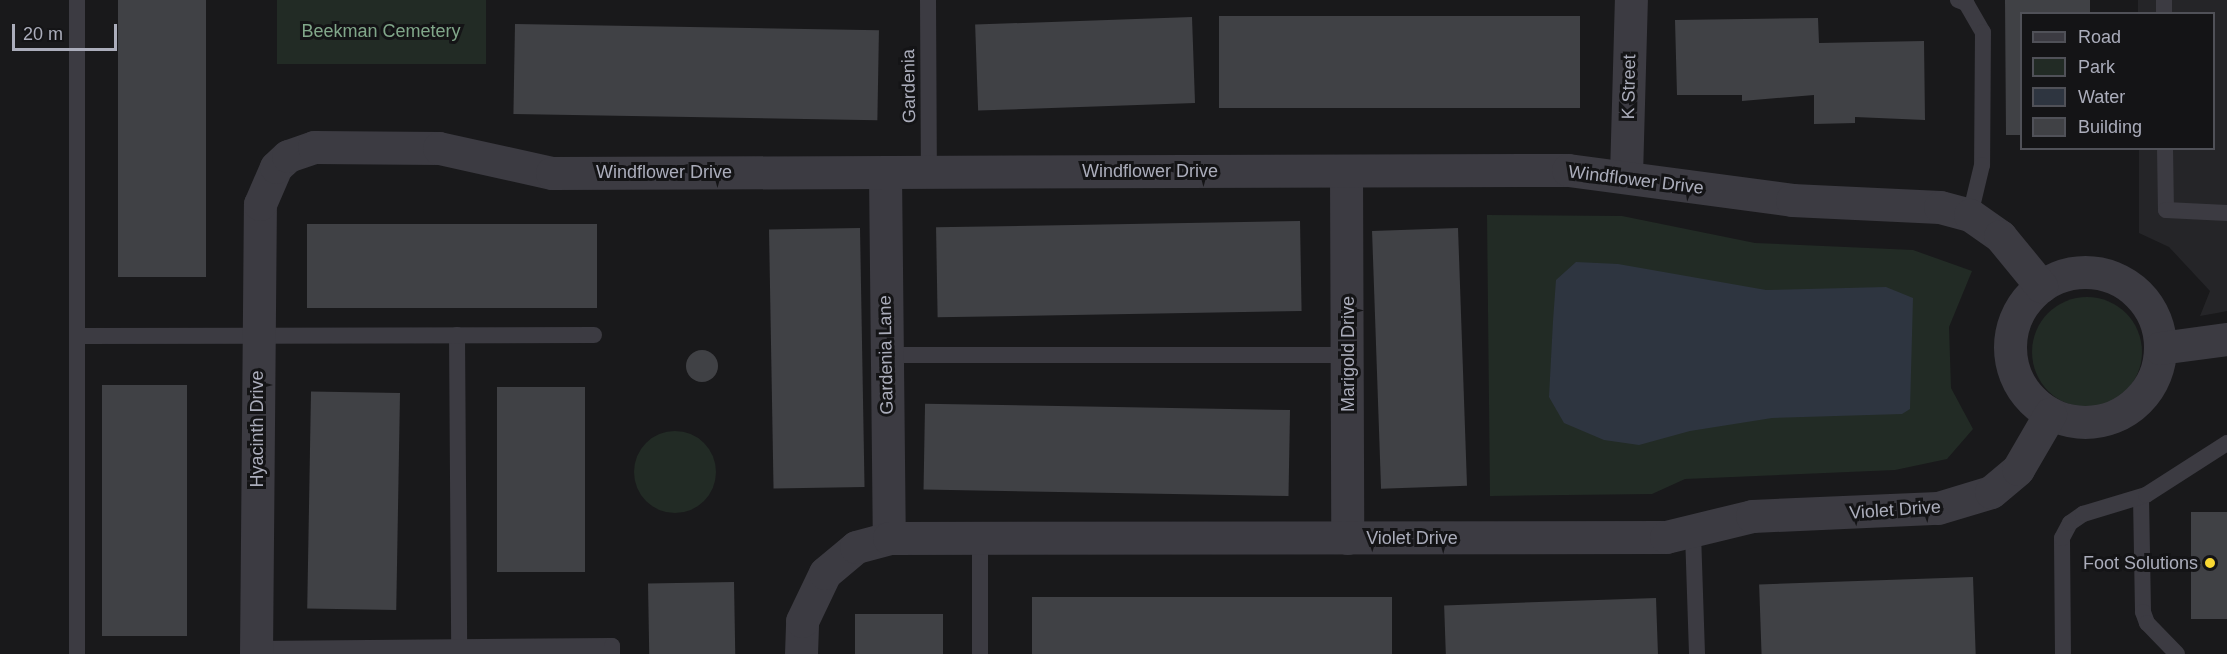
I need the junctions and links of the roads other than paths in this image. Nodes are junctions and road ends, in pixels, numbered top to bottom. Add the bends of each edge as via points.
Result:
1 (77, 0) edge
2 (928, 0) edge
3 (1631, 0) edge
4 (1958, 0) edge
5 (2165, 150) edge
6 (929, 171) junction
7 (1346, 171) junction
8 (885, 173) junction
9 (1626, 175) junction
10 (260, 204) joint
11 (2227, 213) edge
12 (1970, 215) junction
13 (2041, 286) junction
14 (257, 335) junction
15 (457, 335) junction
16 (594, 335) dead end
17 (77, 336) junction
18 (2227, 339) edge
19 (2160, 348) junction
20 (885, 355) junction
21 (1349, 355) junction
22 (2050, 414) junction
23 (2227, 443) edge
24 (2141, 497) junction
25 (1693, 533) junction
26 (889, 538) junction
27 (980, 538) junction
28 (1347, 538) junction
29 (459, 647) junction
30 (256, 652) edge
31 (76, 654) edge
32 (612, 654) edge
33 (801, 654) edge
34 (980, 654) edge
35 (1698, 654) edge
36 (2063, 654) edge
37 (2177, 654) edge

1 - 17 lane
2 - 6 lane, Gardenia
3 - 9 street, K Street
4 - 12 lane via 1966,3 1983,32 1982,165
5 - 11 lane via 2166,210
6 - 7 street, Windflower Drive
6 - 8 street, Windflower Drive
7 - 9 street, Windflower Drive via 1568,170
7 - 21 street, Marigold Drive
8 - 10 street, Windflower Drive via 552,173 439,148 314,147 288,156 276,167
8 - 20 street, Gardenia Lane
9 - 12 street, Windflower Drive via 1734,194 1905,203
10 - 14 street, Hyacinth Drive
12 - 13 street, Windflower Drive via 2000,236
13 - 19 street via 2064,275 2090,272 2114,278 2136,292 2151,312
13 - 22 street via 2024,303 2013,325 2009,349 2014,373 2025,394
14 - 15 lane
14 - 17 lane
14 - 30 street, Hyacinth Drive
15 - 16 lane
15 - 29 lane
17 - 31 lane
18 - 19 street
19 - 22 street via 2150,384 2135,404 2090,423
20 - 21 lane
20 - 26 street, Gardenia Lane
21 - 28 street, Marigold Drive
22 - 25 street, Violet Drive via 2018,470 1991,492 1967,502 1886,513 1752,516
23 - 24 lane
24 - 36 lane via 2083,514 2070,523 2062,538
24 - 37 lane via 2143,612 2147,623
25 - 28 street, Violet Drive via 1636,538
25 - 35 lane
26 - 27 street, Violet Drive
26 - 33 street, Violet Drive via 856,547 825,573 809,598
27 - 28 street, Violet Drive
27 - 34 lane
29 - 30 lane
29 - 32 lane via 612,646

